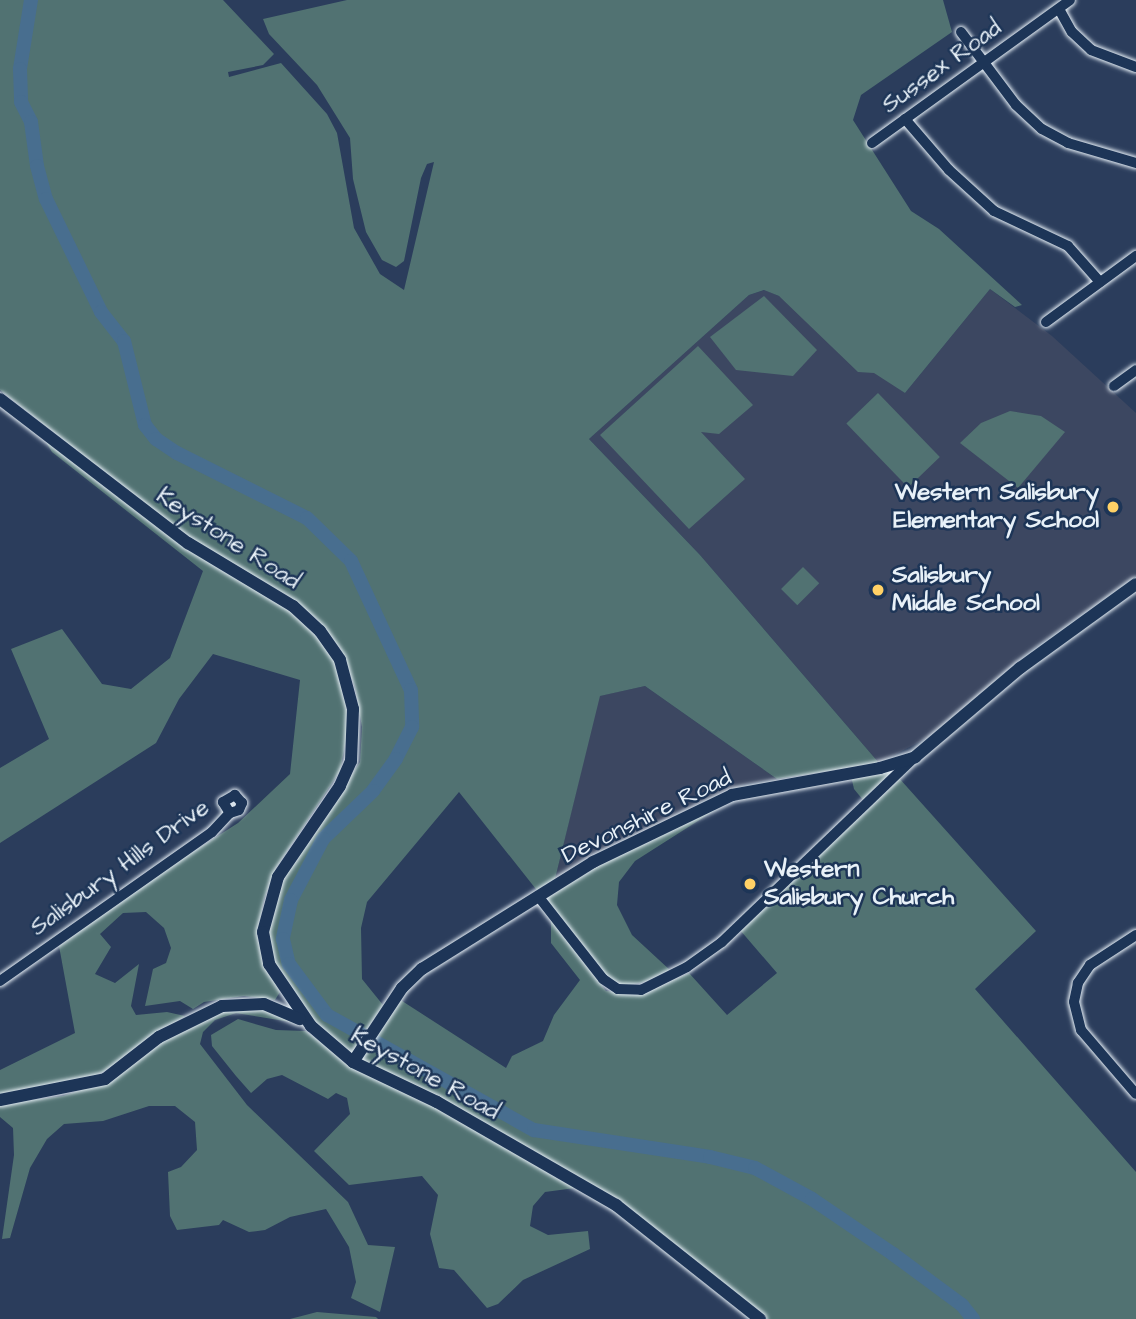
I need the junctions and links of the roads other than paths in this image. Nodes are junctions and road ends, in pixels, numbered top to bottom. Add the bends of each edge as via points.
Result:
1 (1070, 0) edge
2 (1059, 9) junction
3 (961, 32) dead end
4 (984, 62) junction
5 (1136, 67) edge
6 (905, 119) junction
7 (872, 143) dead end
8 (1136, 163) edge
9 (1136, 256) edge
10 (1100, 282) junction
11 (1046, 322) dead end
12 (1136, 370) edge
13 (1114, 386) dead end
14 (0, 399) edge
15 (1133, 591) edge
16 (915, 757) junction
17 (230, 813) dead end
18 (538, 896) junction
19 (1136, 934) edge
20 (0, 981) edge
21 (311, 1027) junction
22 (355, 1058) junction
23 (1136, 1094) edge
24 (0, 1100) edge
25 (760, 1319) edge

1 - 2 street, Sussex Road
2 - 4 street, Sussex Road
2 - 5 street via 1072,32 1091,50
3 - 4 street
4 - 6 street, Sussex Road
4 - 8 street via 1016,105 1042,129 1068,143
6 - 7 street, Sussex Road
6 - 10 street via 949,170 994,211 1068,246
9 - 10 street
10 - 11 street
12 - 13 street
14 - 21 street, Keystone Road via 188,543 293,606 320,631 340,660 353,709 351,761 340,786 278,877 263,932 269,964
15 - 16 street, Devonshire Road via 1028,661
16 - 18 street, Devonshire Road via 880,768 729,796 593,862
16 - 18 street via 722,942 687,968 641,990 618,989 603,979
17 - 20 street, Salisbury Hills Drive via 212,832
18 - 22 street, Devonshire Road via 422,969 387,1009
19 - 23 street via 1090,965 1078,983 1074,1002 1087,1038
21 - 22 street, Keystone Road
21 - 24 street via 292,1013 264,1004 222,1006 159,1037 105,1079
22 - 25 street, Keystone Road via 616,1205

